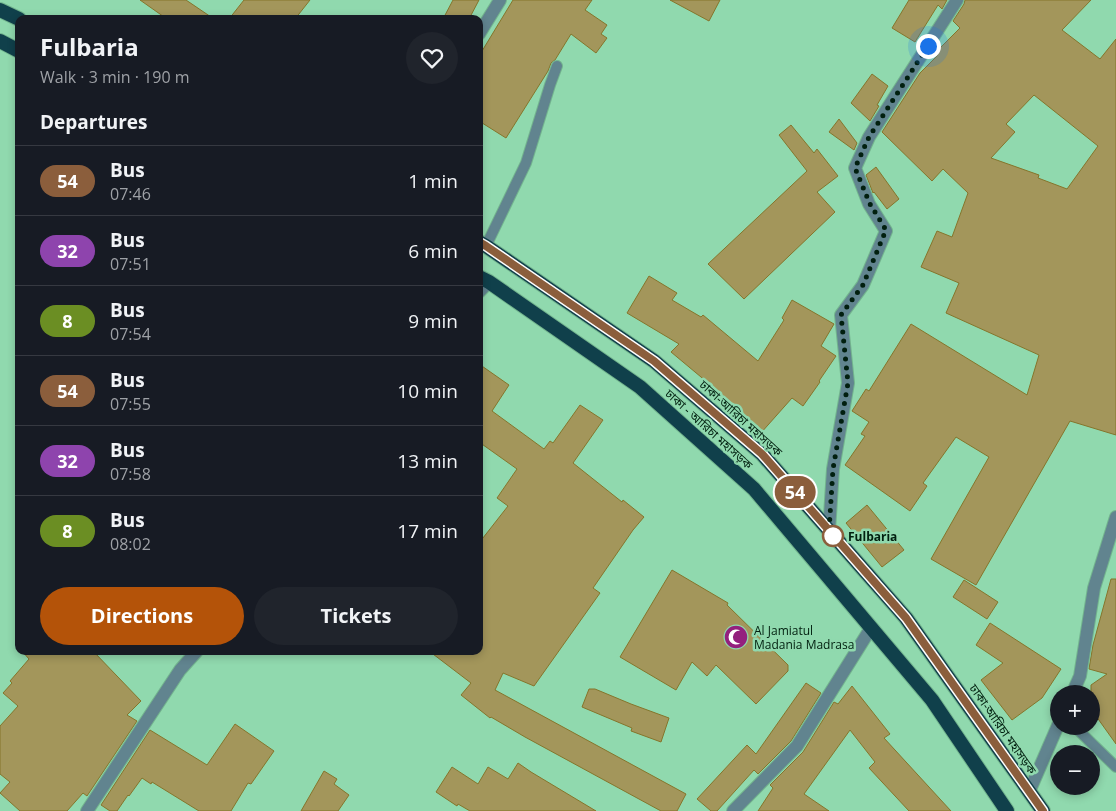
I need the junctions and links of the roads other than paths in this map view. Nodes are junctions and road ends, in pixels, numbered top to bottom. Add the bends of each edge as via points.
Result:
1 (500, 0) edge
2 (957, 0) edge
3 (0, 10) edge
4 (15, 17) edge
5 (483, 28) edge
6 (0, 41) edge
7 (15, 48) edge
8 (557, 66) dead end
9 (483, 244) edge
10 (483, 285) edge
11 (1116, 517) edge
12 (829, 531) junction
13 (871, 628) junction
14 (193, 655) edge
15 (1076, 685) edge
16 (1054, 735) edge
17 (1083, 735) edge
18 (1116, 767) edge
19 (1029, 792) junction
20 (87, 811) edge
21 (733, 811) edge
22 (1007, 811) edge
23 (1043, 811) edge

1 - 5 street
2 - 12 street via 869,137 855,168 870,204 886,230 863,285 841,315 848,383 833,469
3 - 4 highway
6 - 7 highway
8 - 9 lane via 526,163
9 - 12 highway, ঢাকা-আরিচা মহাসড়ক via 654,361 762,454
10 - 13 highway, ঢাকা - আরিচা মহাসড়ক via 640,387 754,489
11 - 15 street via 1094,588
12 - 19 highway, ঢাকা-আরিচা মহাসড়ক via 906,618
13 - 21 street via 796,746
13 - 22 highway, ঢাকা - আরিচা মহাসড়ক via 932,700
14 - 20 street via 180,670
16 - 19 street
17 - 18 lane
19 - 23 highway, ঢাকা-আরিচা মহাসড়ক

